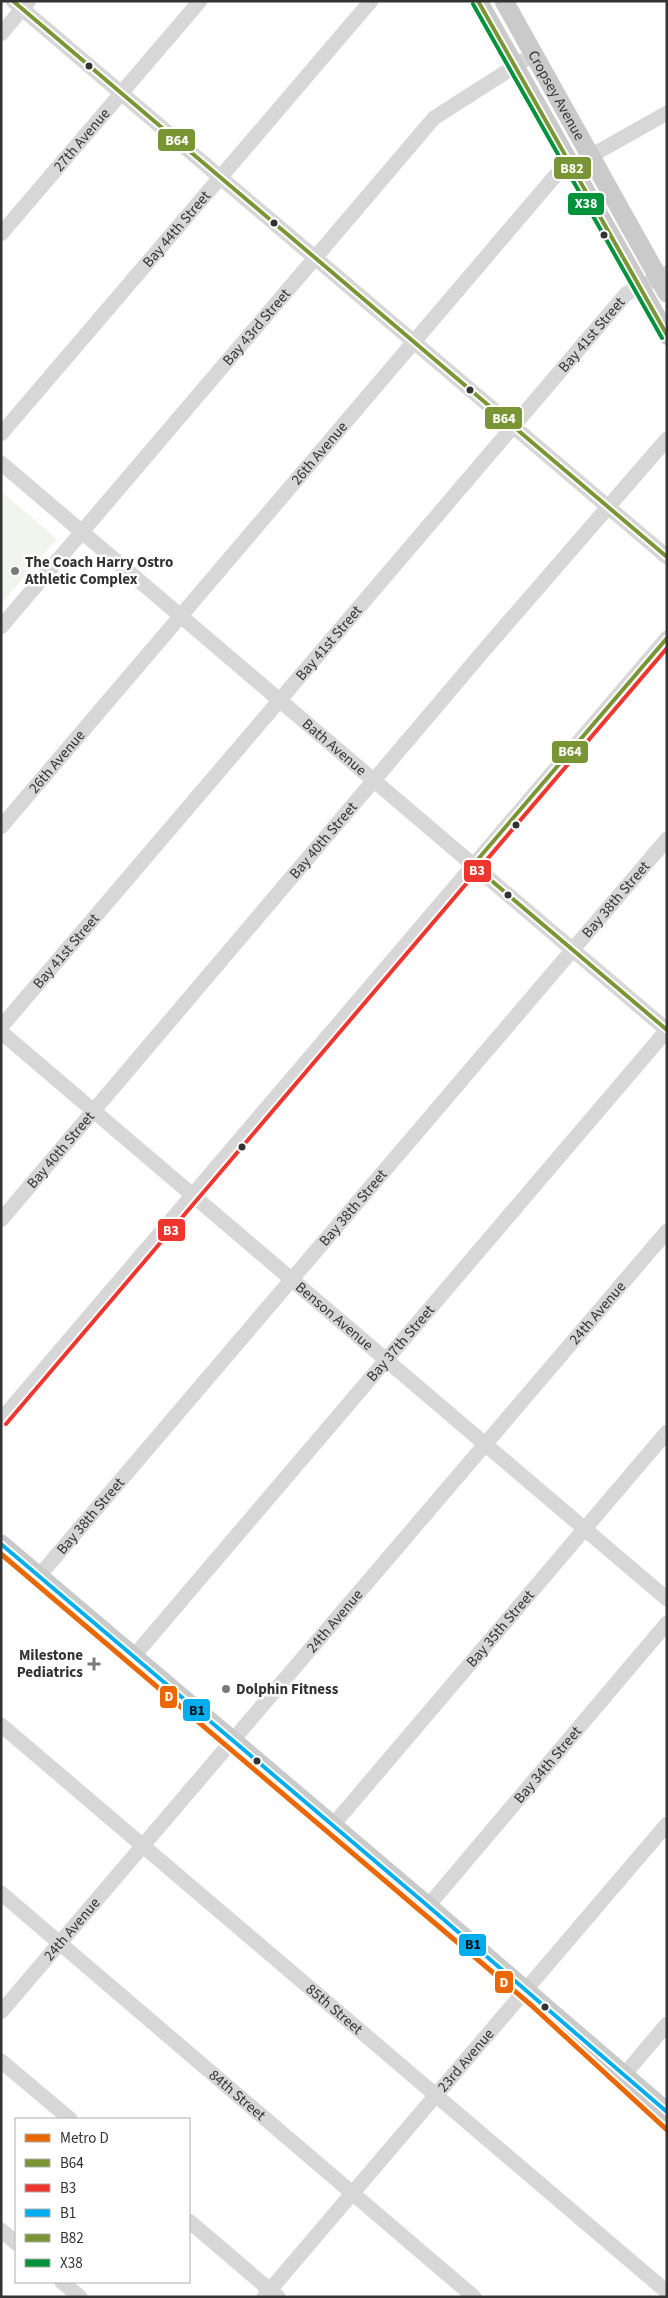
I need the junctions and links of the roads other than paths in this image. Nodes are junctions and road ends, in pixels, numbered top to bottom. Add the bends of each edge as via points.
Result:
1 (200, 1) edge
2 (478, 1) edge
3 (504, 1) edge
4 (22, 4) edge
5 (363, 5) edge
6 (1, 34) edge
7 (534, 54) junction
8 (515, 66) junction
9 (121, 93) junction
10 (667, 113) edge
11 (590, 156) junction
12 (571, 166) junction
13 (220, 177) junction
14 (1, 234) edge
15 (315, 258) junction
16 (664, 281) edge
17 (639, 287) junction
18 (667, 335) edge
19 (414, 342) junction
20 (513, 426) junction
21 (1, 434) edge
22 (667, 439) edge
23 (1, 463) edge
24 (608, 507) junction
25 (82, 532) junction
26 (667, 558) edge
27 (181, 616) junction
28 (1, 627) edge
29 (667, 638) edge
30 (280, 700) junction
31 (375, 781) junction
32 (1, 827) edge
33 (667, 839) edge
34 (473, 865) junction
35 (572, 949) junction
36 (1, 1027) edge
37 (667, 1030) edge
38 (1, 1032) edge
39 (94, 1111) junction
40 (192, 1195) junction
41 (1, 1220) edge
42 (667, 1231) edge
43 (291, 1279) junction
44 (386, 1360) junction
45 (1, 1420) edge
46 (667, 1432) edge
47 (485, 1444) junction
48 (584, 1529) junction
49 (1, 1544) edge
50 (39, 1576) junction
51 (667, 1599) edge
52 (667, 1623) edge
53 (134, 1656) junction
54 (1, 1725) edge
55 (232, 1741) junction
56 (667, 1824) edge
57 (333, 1825) junction
58 (143, 1846) junction
59 (1, 1893) edge
60 (428, 1906) junction
61 (60, 1943) junction
62 (526, 1989) junction
63 (1, 2012) edge
64 (667, 2024) edge
65 (1, 2061) edge
66 (624, 2074) junction
67 (436, 2095) junction
68 (667, 2112) edge
69 (69, 2118) edge
70 (352, 2193) junction
71 (190, 2222) edge
72 (1, 2230) edge
73 (15, 2242) edge
74 (63, 2283) edge
75 (667, 2292) edge
76 (271, 2294) edge
77 (80, 2297) edge
78 (474, 2297) edge

1 - 9 street, 27th Avenue
2 - 8 main road, Cropsey Avenue
3 - 7 main road, Cropsey Avenue
4 - 6 street
4 - 9 street
5 - 13 street, Bay 44th Street
7 - 8 street, Bay 43rd Street
7 - 11 main road, Cropsey Avenue
8 - 12 main road, Cropsey Avenue
8 - 15 street, Bay 43rd Street via 434,118
9 - 13 street
9 - 14 street, 27th Avenue
10 - 11 street, 26th Avenue
11 - 12 street, 26th Avenue
11 - 16 main road, Cropsey Avenue
12 - 17 main road, Cropsey Avenue
12 - 19 street, 26th Avenue via 555,176
13 - 15 street
13 - 21 street, Bay 44th Street
15 - 19 street
15 - 25 street, Bay 43rd Street
16 - 17 street, Bay 41st Street
17 - 18 main road, Cropsey Avenue
17 - 20 street, Bay 41st Street via 626,294
19 - 20 street
19 - 27 street, 26th Avenue
20 - 24 street
20 - 30 street, Bay 41st Street
22 - 24 street, Bay 40th Street
23 - 25 street, Bath Avenue
24 - 26 street
24 - 31 street, Bay 40th Street
25 - 27 street, Bath Avenue
25 - 28 street, Bay 43rd Street
27 - 30 street, Bath Avenue
27 - 32 street, 26th Avenue
29 - 34 street
30 - 31 street, Bath Avenue
30 - 36 street, Bay 41st Street
31 - 34 street, Bath Avenue
31 - 39 street, Bay 40th Street
33 - 35 street, Bay 38th Street
34 - 35 street, Bath Avenue
34 - 40 street
35 - 37 street, Bath Avenue
35 - 43 street, Bay 38th Street
37 - 44 street, Bay 37th Street
38 - 39 street, Benson Avenue
39 - 40 street, Benson Avenue
39 - 41 street, Bay 40th Street
40 - 43 street, Benson Avenue
40 - 45 street
42 - 47 street, 24th Avenue
43 - 44 street, Benson Avenue
43 - 50 street, Bay 38th Street
44 - 47 street, Benson Avenue
44 - 53 street, Bay 37th Street
46 - 48 street, Bay 35th Street
47 - 48 street, Benson Avenue
47 - 55 street, 24th Avenue
48 - 51 street, Benson Avenue
48 - 57 street, Bay 35th Street
49 - 50 main road
50 - 53 main road
52 - 60 street, Bay 34th Street
53 - 55 main road
54 - 58 street, 85th Street
55 - 57 main road
55 - 58 street, 24th Avenue
56 - 62 street, 23rd Avenue
57 - 60 main road
58 - 61 street, 24th Avenue
58 - 67 street, 85th Street
59 - 61 street, 84th Street
60 - 62 main road
61 - 63 street, 24th Avenue
61 - 70 street, 84th Street
62 - 66 main road
62 - 67 street, 23rd Avenue
64 - 66 street
65 - 69 street
66 - 68 main road
67 - 70 street, 23rd Avenue
67 - 75 street, 85th Street
70 - 76 street, 23rd Avenue
70 - 78 street, 84th Street
71 - 76 street
72 - 73 street
74 - 77 street

